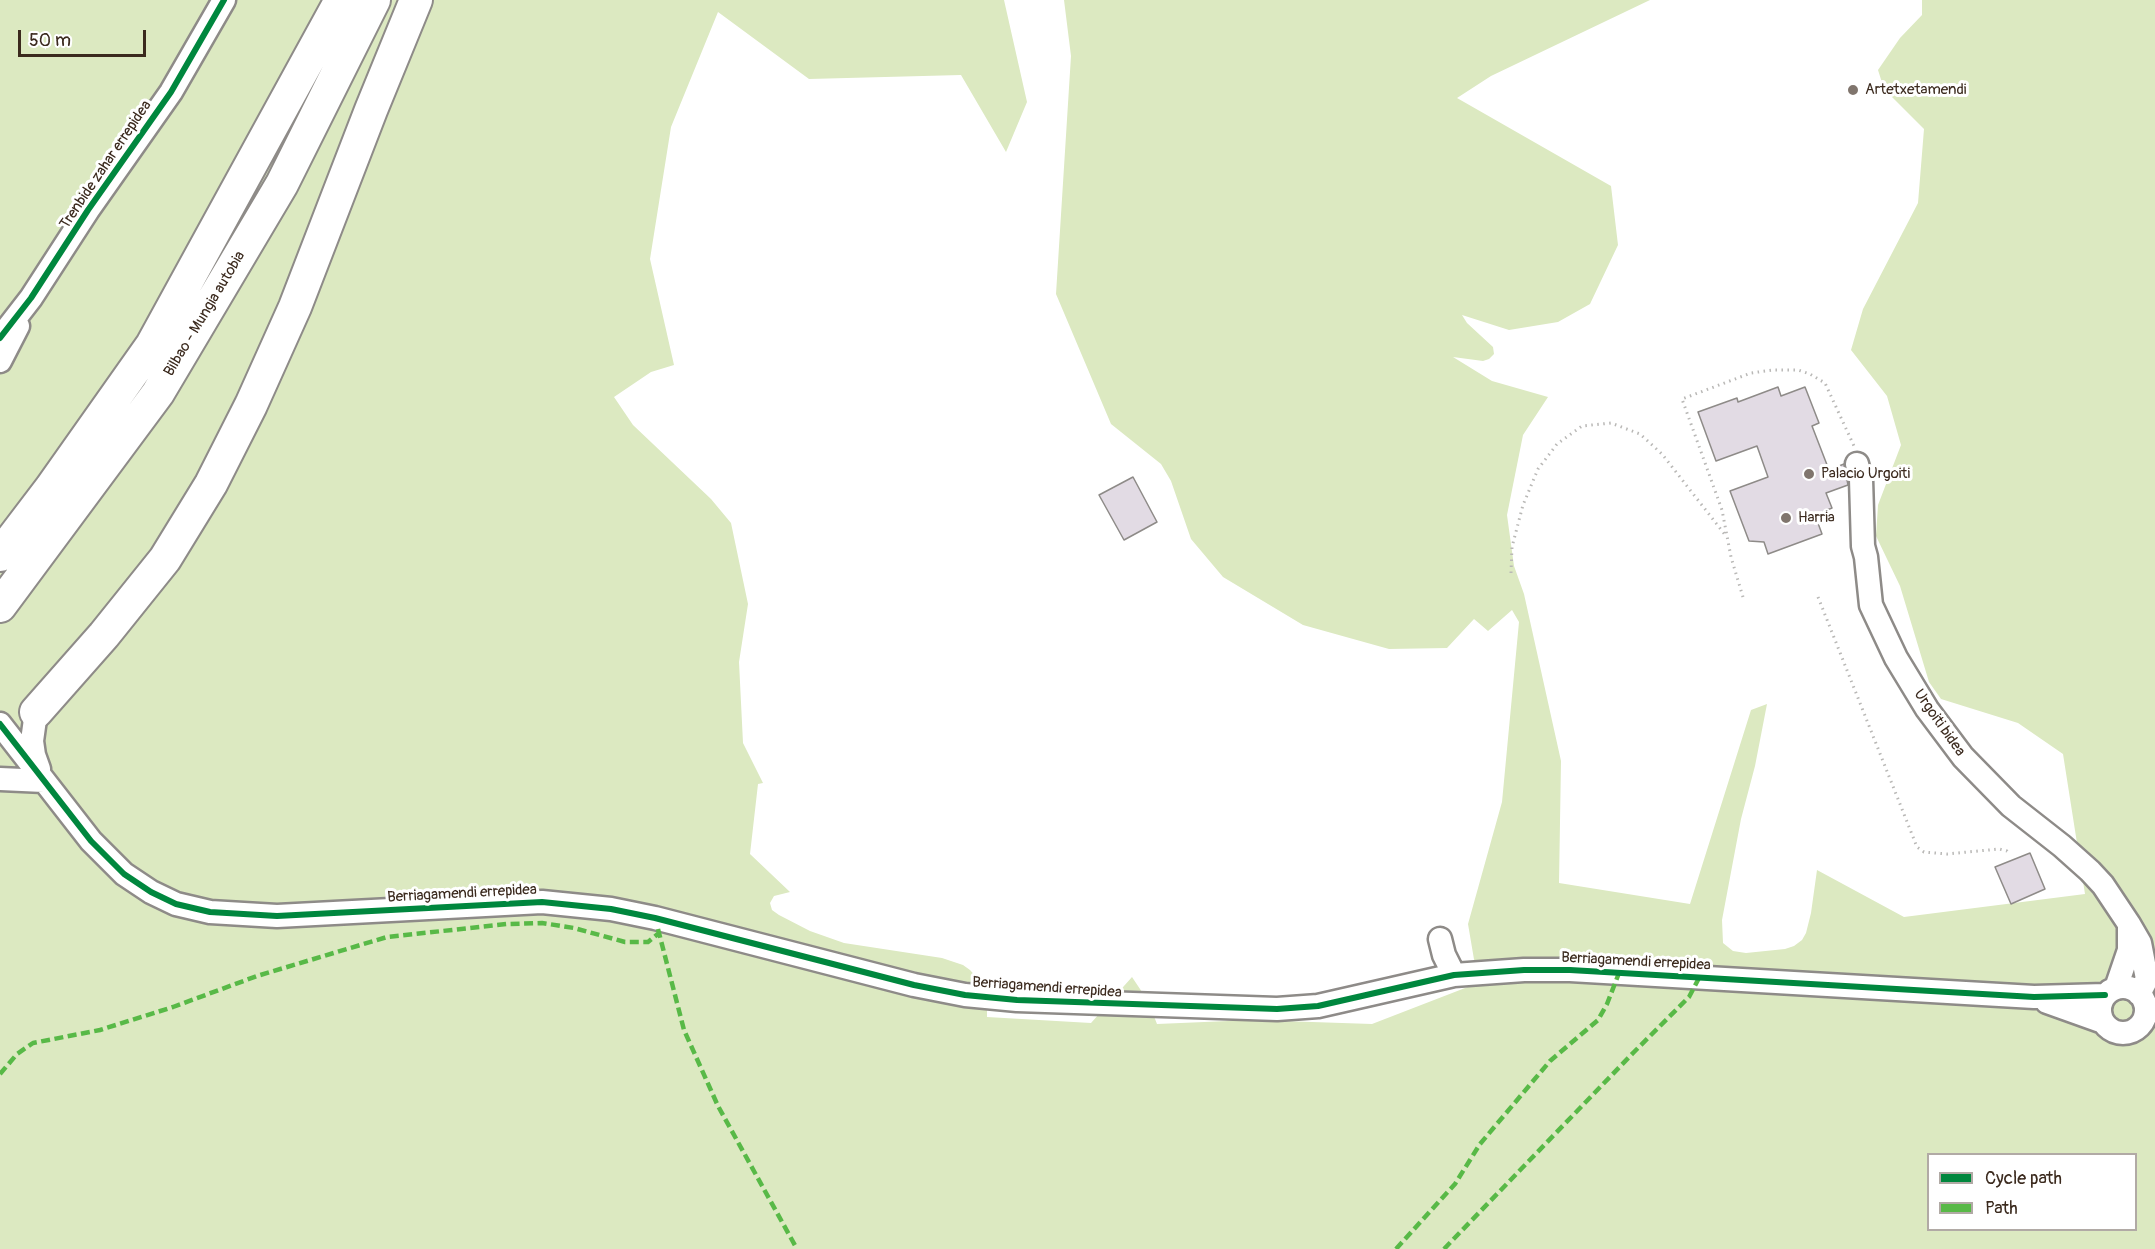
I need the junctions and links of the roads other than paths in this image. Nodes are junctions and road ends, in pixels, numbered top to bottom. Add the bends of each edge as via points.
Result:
1 (224, 0) edge
2 (341, 0) edge
3 (374, 0) edge
4 (416, 0) edge
5 (31, 298) junction
6 (0, 338) edge
7 (0, 362) edge
8 (1857, 464) road end
9 (0, 555) edge
10 (0, 606) edge
11 (36, 712) junction
12 (1, 728) edge
13 (0, 779) edge
14 (44, 782) junction
15 (2129, 924) junction
16 (1440, 939) dead end
17 (1454, 975) junction
18 (2110, 992) junction
19 (2034, 997) junction
20 (2146, 1004) edge
21 (2103, 1022) junction
22 (2145, 1030) edge

1 - 5 street, Trenbide zahar errepidea via 171,92
2 - 9 highway, Bilbao - Mungia autobia via 152,345
3 - 10 highway, Bilbao - Mungia autobia via 282,184 158,393
4 - 11 highway via 295,307 211,484 165,559
5 - 6 street, Trenbide zahar errepidea
5 - 7 street, Trenbide zahar errepidea
8 - 15 street, Urgoiti bidea via 1871,605 1896,658 1963,757 2011,806 2090,871
11 - 12 street
11 - 14 street via 32,741
12 - 14 street, Berriagamendi errepidea
13 - 14 street
14 - 17 street, Berriagamendi errepidea via 91,841 124,874 176,904 210,912 278,916 542,902 611,909 914,985 1017,1000 1277,1009 1317,1006
15 - 18 street via 2129,950
15 - 20 street, Urgoiti bidea via 2140,943 2147,979
16 - 17 street
17 - 19 street, Berriagamendi errepidea via 1570,970
18 - 19 street
18 - 20 street via 2128,988
18 - 21 street via 2100,1008
19 - 21 street
20 - 22 street
21 - 22 street via 2114,1032

